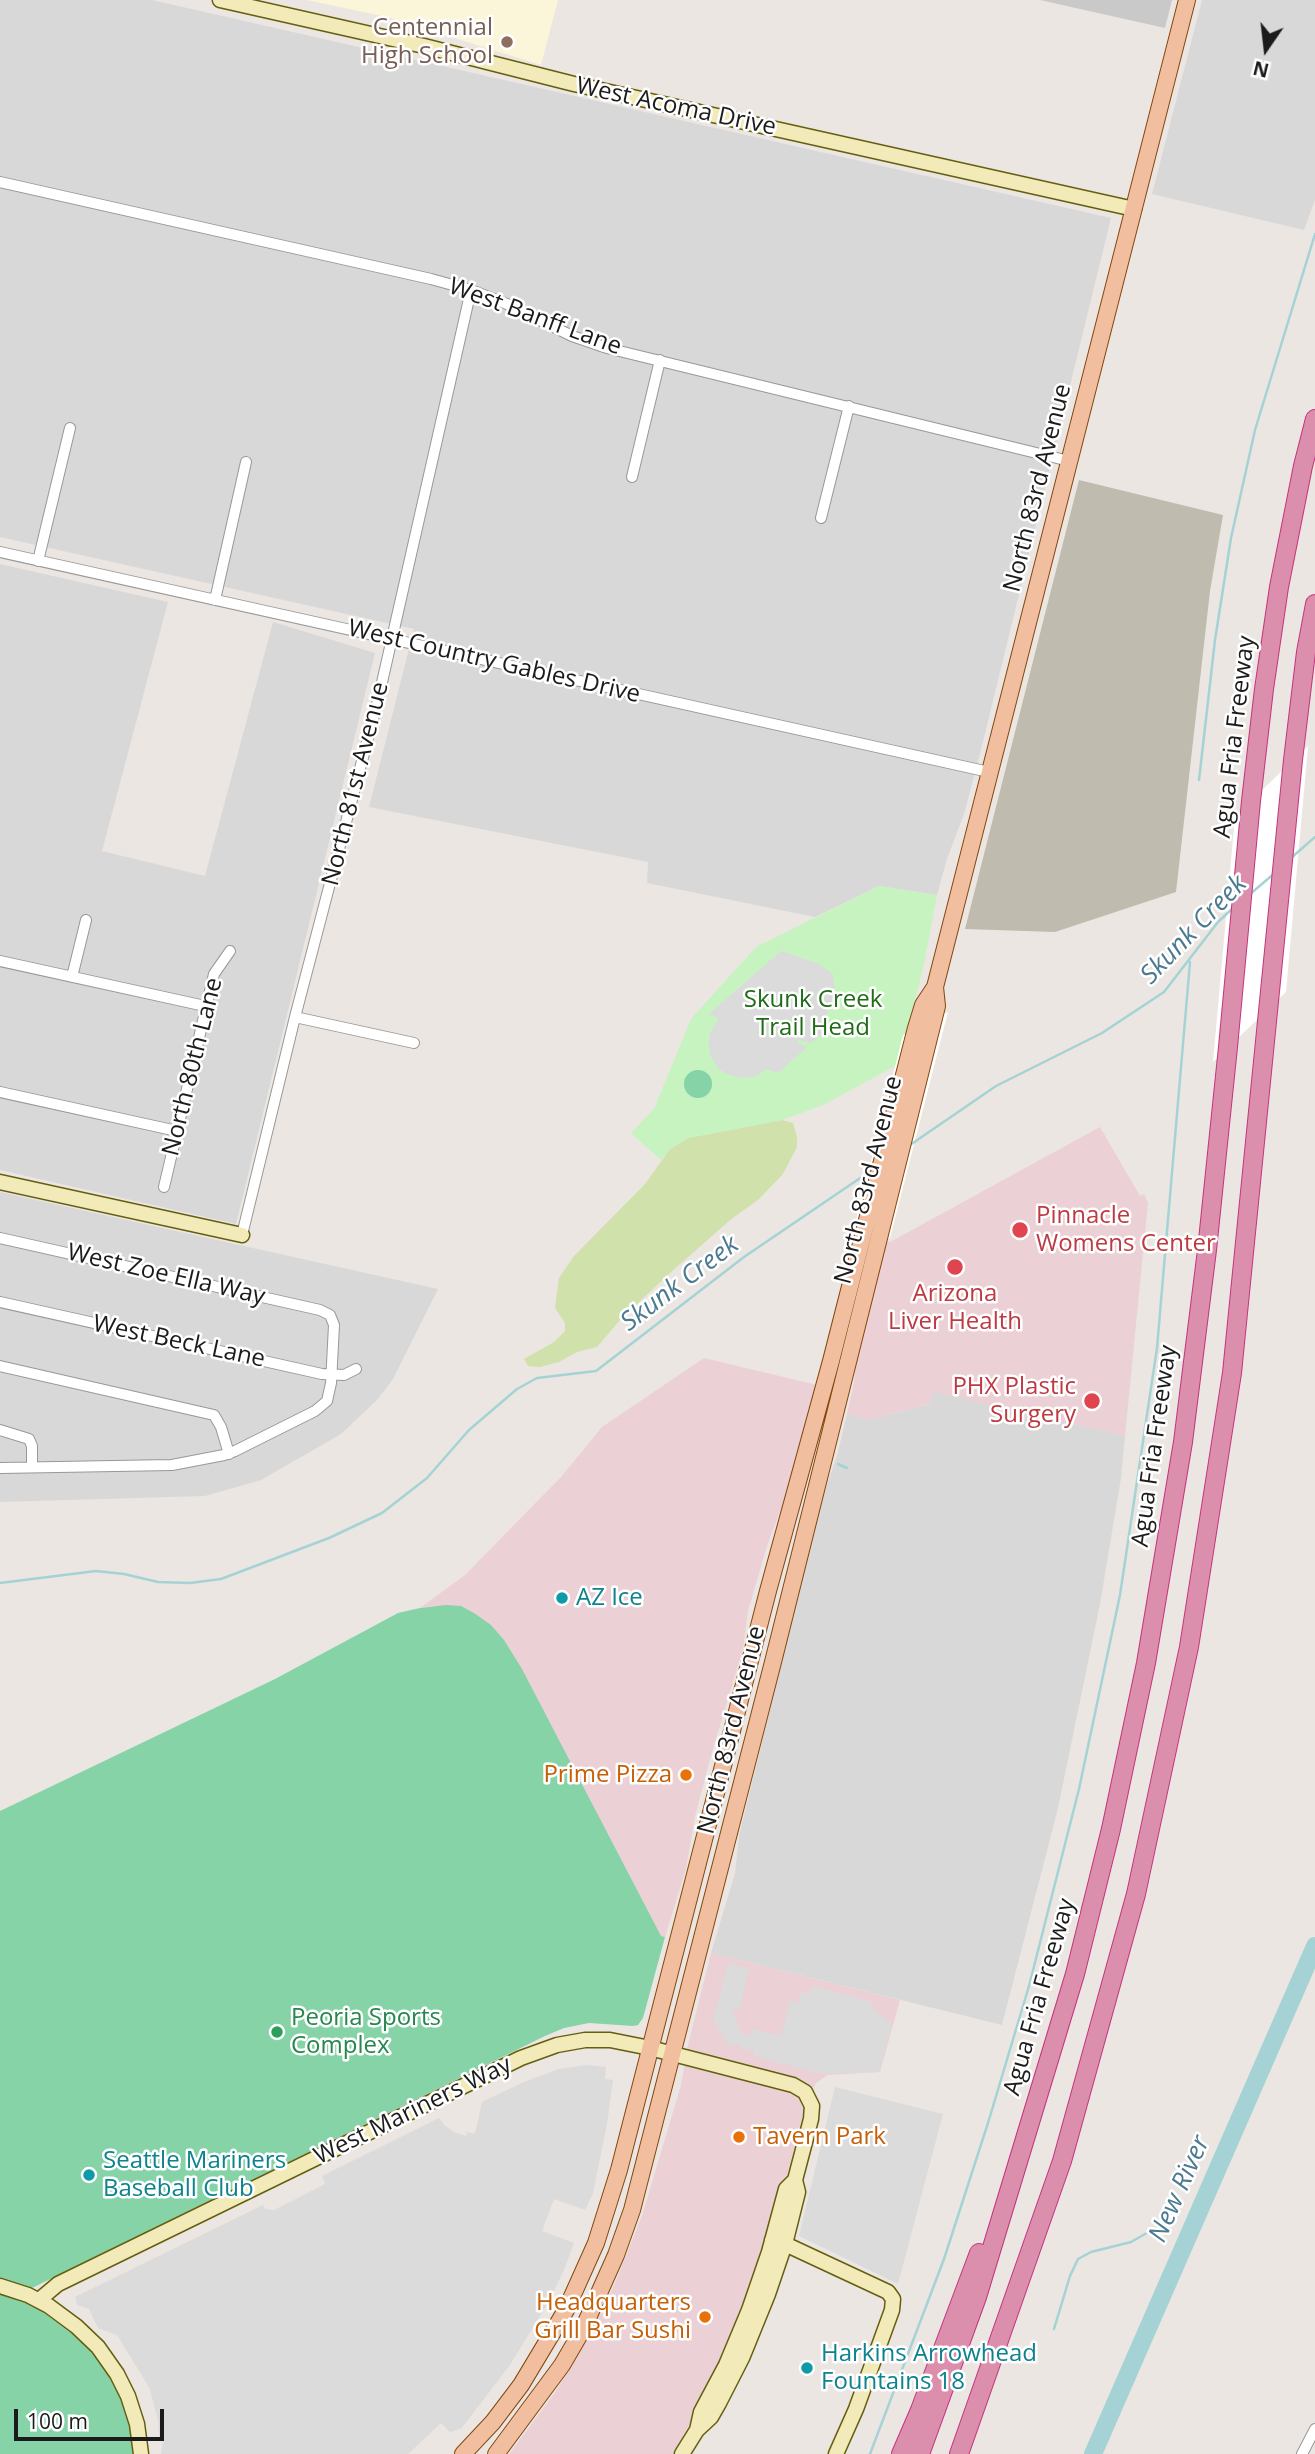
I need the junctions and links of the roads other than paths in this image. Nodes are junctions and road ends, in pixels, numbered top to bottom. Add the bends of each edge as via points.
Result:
1 (220, 0) edge
2 (1187, 0) edge
3 (0, 182) edge
4 (1134, 209) junction
5 (471, 290) junction
6 (660, 360) junction
7 (849, 406) junction
8 (1315, 419) edge
9 (69, 428) dead end
10 (1069, 461) junction
11 (246, 462) dead end
12 (632, 477) dead end
13 (821, 518) dead end
14 (0, 552) edge
15 (38, 561) junction
16 (215, 600) junction
17 (1315, 604) edge
18 (393, 639) junction
19 (989, 772) junction
20 (86, 920) dead end
21 (230, 951) dead end
22 (0, 961) edge
23 (72, 977) junction
24 (935, 987) junction
25 (205, 1006) junction
26 (295, 1017) junction
27 (414, 1043) dead end
28 (0, 1092) edge
29 (177, 1131) junction
30 (0, 1182) edge
31 (164, 1187) dead end
32 (242, 1235) joint
33 (0, 1238) edge
34 (0, 1302) edge
35 (0, 1367) edge
36 (356, 1369) dead end
37 (332, 1375) junction
38 (0, 1430) edge
39 (229, 1454) junction
40 (32, 1467) junction
41 (0, 1468) edge
42 (650, 2048) junction
43 (673, 2054) junction
44 (1043, 2079) junction
45 (778, 2242) junction
46 (0, 2286) edge
47 (39, 2300) junction
48 (1315, 2429) edge
49 (141, 2454) edge
50 (463, 2454) edge
51 (496, 2454) edge
52 (682, 2454) edge
53 (836, 2454) edge
54 (901, 2454) edge
55 (920, 2454) edge
56 (959, 2454) edge
57 (1302, 2454) edge

1 - 4 street, West Acoma Drive
2 - 4 main road, North 83rd Avenue
3 - 5 street, West Banff Lane
4 - 10 main road, North 83rd Avenue
5 - 6 street, West Banff Lane via 572,336
5 - 18 street, North 81st Avenue
6 - 7 street, West Banff Lane
6 - 12 street
7 - 10 street, West Banff Lane
7 - 13 street
8 - 44 highway, Agua Fria Freeway via 1279,587 1251,801 1183,1443 1146,1663 1104,1856
9 - 15 street
10 - 19 main road, North 83rd Avenue
11 - 16 street
14 - 15 street, West Country Gables Drive
15 - 16 street, West Country Gables Drive
16 - 18 street, West Country Gables Drive
17 - 56 highway via 1293,761 1232,1373 1189,1647 1136,1894 1062,2161
18 - 19 street, West Country Gables Drive
18 - 26 street, North 81st Avenue
19 - 24 main road, North 83rd Avenue
20 - 23 street
21 - 25 street, North 80th Lane via 214,974
22 - 23 street
23 - 25 street
24 - 42 main road, North 83rd Avenue via 916,1028
24 - 43 main road, North 83rd Avenue via 934,1019
25 - 29 street, North 80th Lane
26 - 27 street
26 - 32 street, North 81st Avenue
28 - 29 street
29 - 31 street, North 80th Lane
30 - 32 street
33 - 37 street, West Zoe Ella Way via 330,1315 334,1325
34 - 37 street, West Beck Lane
35 - 39 street via 214,1415
36 - 37 street, West Beck Lane
37 - 39 street via 330,1394 322,1406
38 - 40 street via 29,1439
39 - 40 street via 172,1465
40 - 41 street
42 - 43 street, West Mariners Way
42 - 47 street, West Mariners Way via 585,2040 521,2058 58,2284
42 - 50 main road, North 83rd Avenue via 619,2170 566,2310 503,2410
43 - 45 street, West Mariners Way via 793,2085 808,2096 811,2119 795,2180 798,2192
43 - 51 main road, North 83rd Avenue via 632,2210 599,2298 562,2365
44 - 54 highway
44 - 55 highway, Agua Fria Freeway via 977,2297
45 - 52 street via 768,2294 742,2358 711,2417
45 - 53 street via 888,2292 893,2299
46 - 47 street
47 - 49 street via 84,2332 113,2368 132,2407
48 - 57 street

